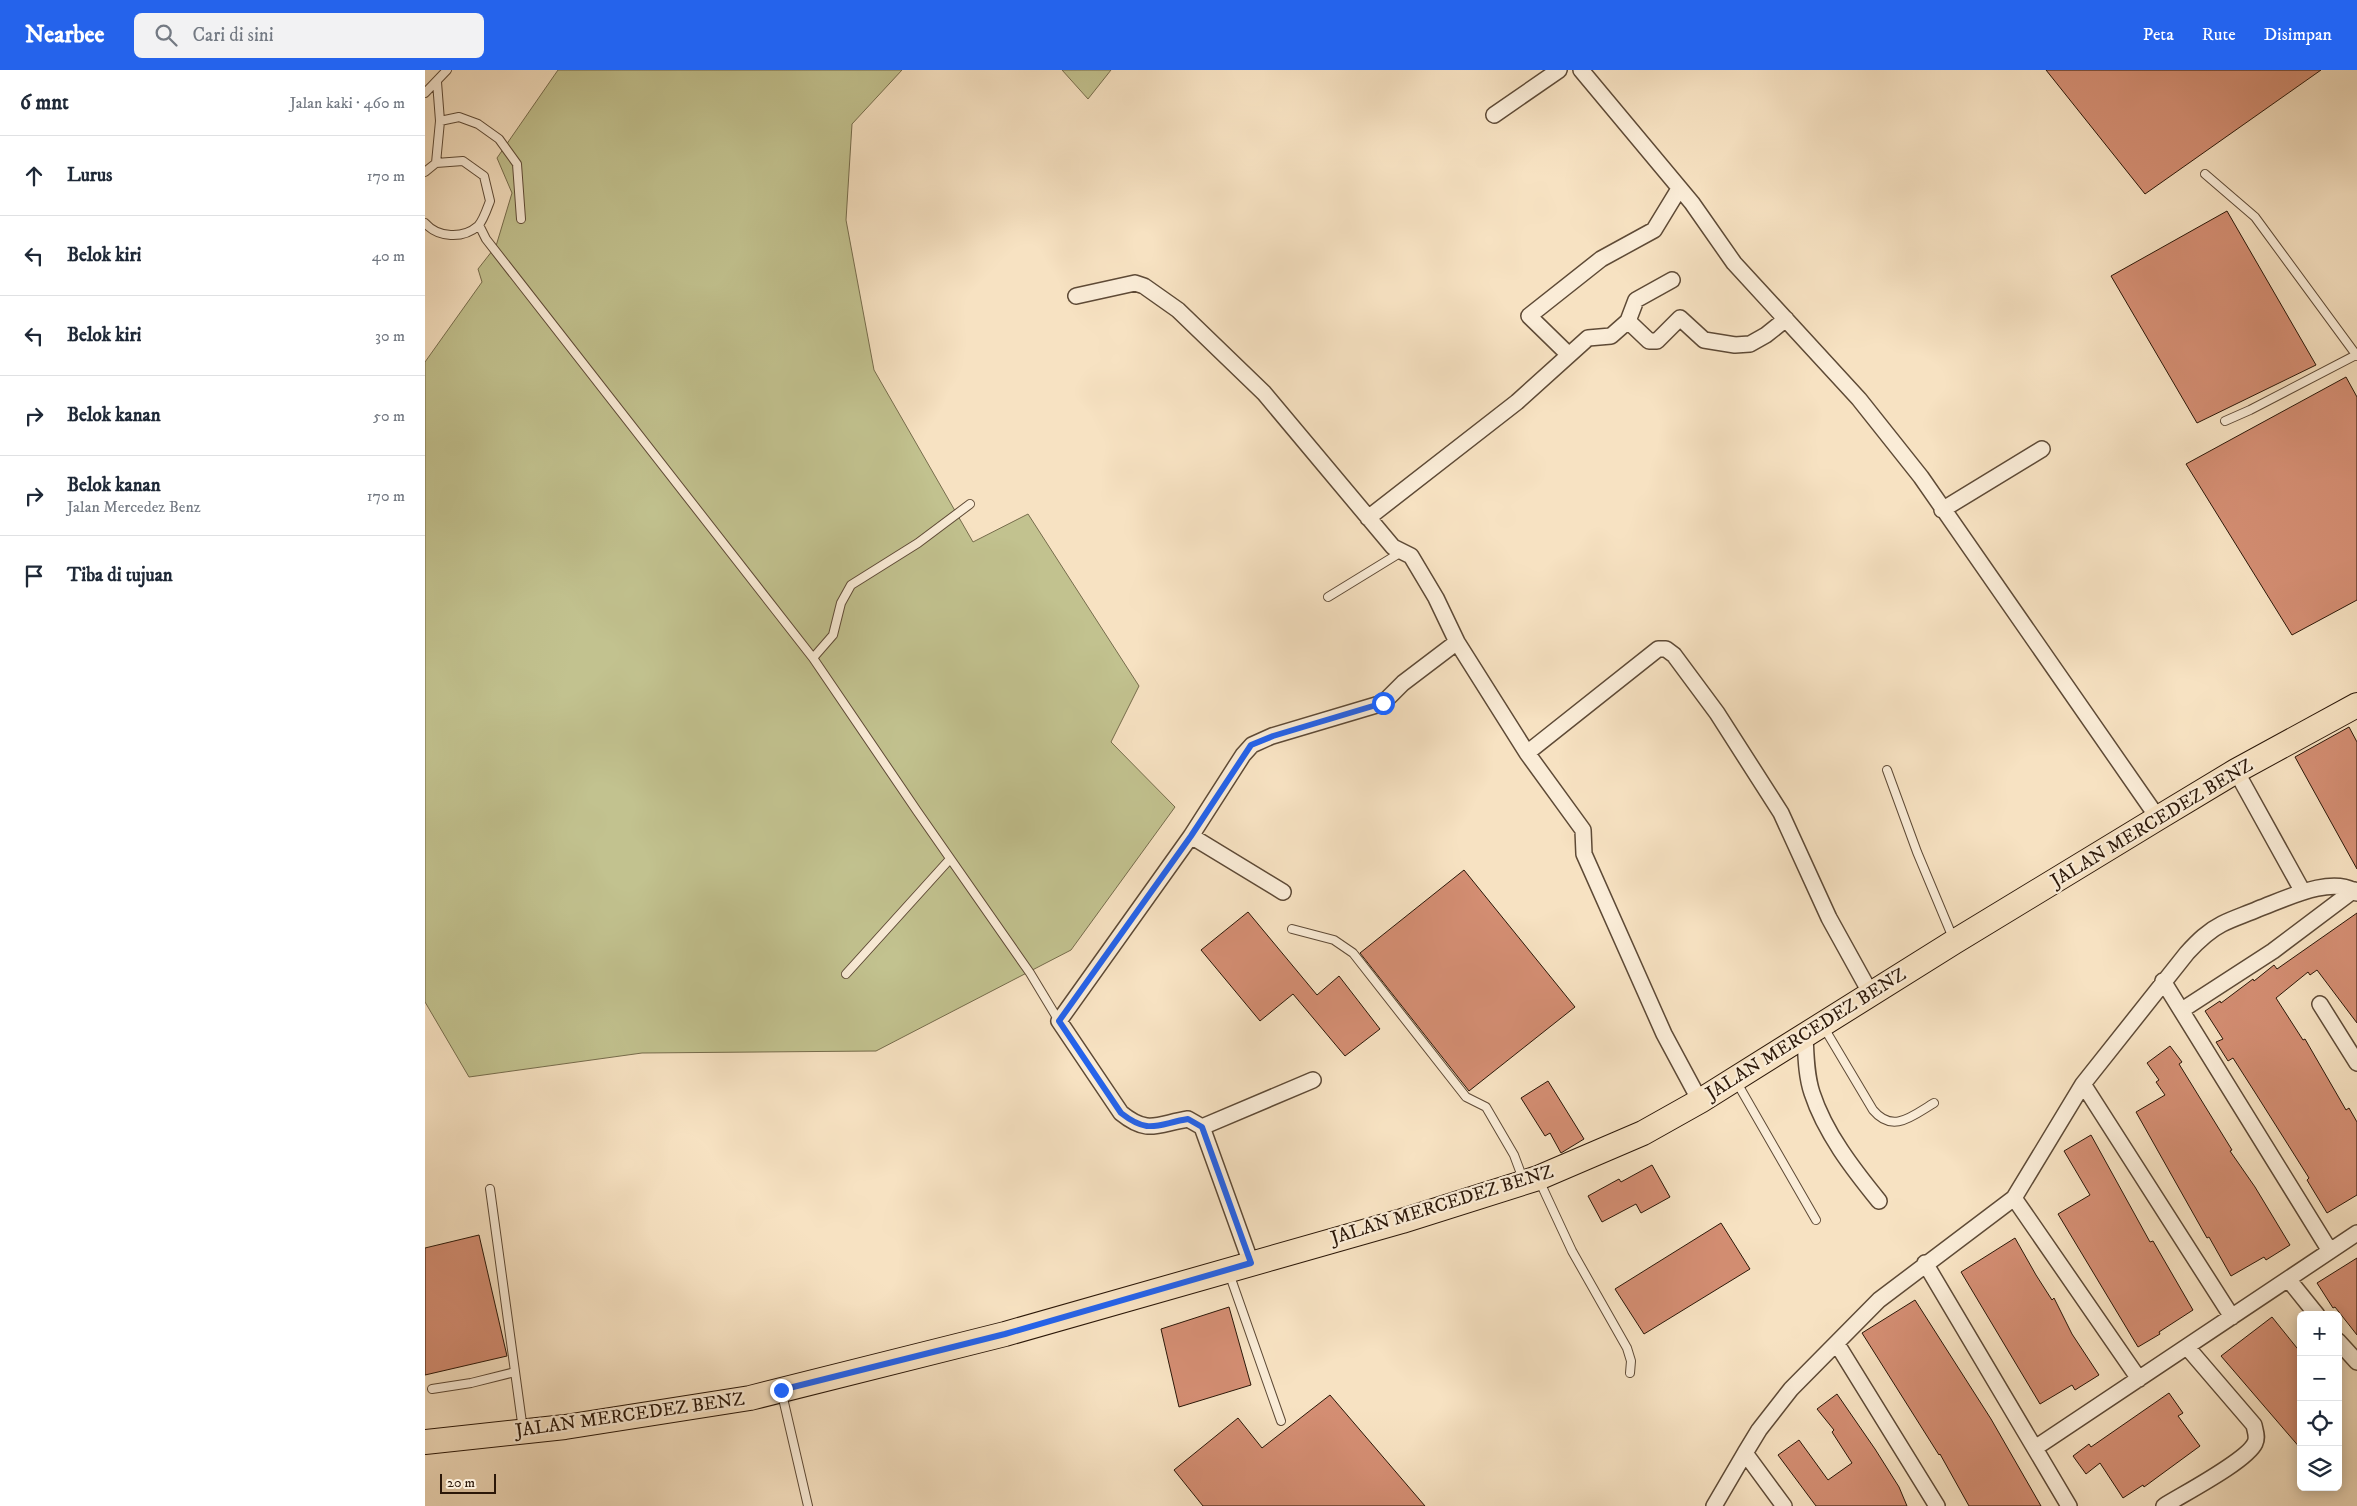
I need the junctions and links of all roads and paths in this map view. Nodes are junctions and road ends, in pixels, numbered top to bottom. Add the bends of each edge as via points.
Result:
1 (447, 70) edge
2 (1559, 70) edge
3 (1581, 70) edge
4 (437, 82) junction
5 (425, 93) edge
6 (1494, 115) dead end
7 (440, 121) junction
8 (436, 162) junction
9 (425, 172) edge
10 (2205, 174) dead end
11 (1679, 189) junction
12 (521, 219) dead end
13 (479, 225) junction
14 (427, 228) edge
15 (1672, 280) dead end
16 (1075, 296) dead end
17 (1786, 319) junction
18 (1628, 322) junction
19 (1569, 355) junction
20 (2357, 355) edge
21 (2225, 421) dead end
22 (2042, 449) dead end
23 (970, 504) dead end
24 (1943, 510) junction
25 (1368, 518) junction
26 (1404, 551) junction
27 (1328, 597) dead end
28 (1457, 642) junction
29 (813, 658) junction
30 (2357, 705) edge
31 (1527, 754) junction
32 (1887, 770) dead end
33 (2237, 771) junction
34 (2158, 818) junction
35 (1191, 836) junction
36 (950, 859) junction
37 (1283, 892) dead end
38 (2303, 892) junction
39 (2355, 892) edge
40 (1293, 929) dead end
41 (1954, 942) junction
42 (845, 974) dead end
43 (2163, 981) junction
44 (1871, 994) junction
45 (2320, 1004) dead end
46 (2182, 1010) junction
47 (1059, 1021) junction
48 (1813, 1030) junction
49 (2355, 1054) edge
50 (1313, 1080) dead end
51 (1736, 1080) junction
52 (2083, 1084) junction
53 (1700, 1101) junction
54 (1933, 1103) dead end
55 (1202, 1127) junction
56 (1531, 1180) junction
57 (490, 1189) dead end
58 (2014, 1198) junction
59 (1879, 1201) dead end
60 (1815, 1220) dead end
61 (2357, 1233) edge
62 (2330, 1250) junction
63 (1251, 1263) junction
64 (1925, 1263) junction
65 (1228, 1271) junction
66 (2288, 1279) junction
67 (2314, 1311) edge
68 (2232, 1317) junction
69 (1837, 1344) junction
70 (2342, 1346) edge
71 (2187, 1347) junction
72 (2357, 1362) edge
73 (515, 1372) junction
74 (1630, 1373) dead end
75 (2139, 1379) junction
76 (432, 1389) dead end
77 (781, 1390) junction
78 (1281, 1422) dead end
79 (523, 1431) junction
80 (425, 1442) edge
81 (2035, 1448) junction
82 (1745, 1454) junction
83 (1715, 1505) edge
84 (808, 1506) edge
85 (1784, 1506) edge
86 (1937, 1506) edge
87 (2069, 1506) edge
88 (2163, 1506) edge

1 - 4 lane
2 - 6 street
3 - 11 street
4 - 5 lane
4 - 7 lane
7 - 8 lane
7 - 12 lane via 459,117 478,124 499,139 517,164
8 - 9 lane
8 - 13 lane via 463,161 484,176 490,202
10 - 20 lane via 2255,217
11 - 17 street via 1734,263
11 - 19 street via 1654,230 1601,259 1529,316
13 - 14 lane via 464,234 446,235
13 - 29 lane via 486,239
15 - 18 street via 1635,300
16 - 25 street via 1135,283 1159,295 1264,393
17 - 18 street via 1750,344 1735,345 1704,340 1680,318 1657,340 1649,341
17 - 24 street via 1859,399
18 - 19 street via 1611,336 1588,338
19 - 25 street via 1517,402
20 - 21 lane
22 - 24 street
23 - 29 lane via 918,543 851,585 841,603 833,636
24 - 34 street
25 - 26 street via 1393,547
26 - 27 lane
26 - 28 street via 1411,556 1437,598
28 - 31 street
28 - 35 street via 1403,683 1383,703 1251,745
29 - 36 lane
30 - 33 main road, JALAN MERCEDEZ BENZ
31 - 44 street via 1658,649 1674,655 1717,713 1781,813 1829,918
31 - 53 street via 1583,830 1584,854 1664,1034
32 - 41 lane
33 - 34 main road, JALAN MERCEDEZ BENZ
33 - 38 street
34 - 41 main road, JALAN MERCEDEZ BENZ
35 - 37 street
35 - 47 street
36 - 42 lane
36 - 47 lane via 1030,973
38 - 39 street via 2333,886
38 - 43 street via 2217,927 2187,952
39 - 46 street via 2273,951
40 - 56 lane via 1334,940 1353,953 1466,1097 1486,1107
41 - 44 main road, JALAN MERCEDEZ BENZ
43 - 46 street
43 - 52 street
44 - 48 main road, JALAN MERCEDEZ BENZ
45 - 49 street
46 - 62 street
47 - 55 street via 1121,1113 1133,1123 1151,1128 1188,1119
48 - 51 main road, JALAN MERCEDEZ BENZ
48 - 54 lane via 1880,1119 1891,1123 1901,1121
48 - 59 street via 1808,1077 1818,1109 1834,1139
50 - 55 street
51 - 53 main road, JALAN MERCEDEZ BENZ
51 - 60 lane
52 - 58 street
52 - 68 street
53 - 56 main road, JALAN MERCEDEZ BENZ via 1643,1133
55 - 63 street
56 - 63 main road, JALAN MERCEDEZ BENZ
56 - 74 lane via 1627,1348
57 - 73 lane
58 - 64 street
58 - 75 street
61 - 62 street
62 - 66 street
63 - 65 main road, JALAN MERCEDEZ BENZ
64 - 69 street via 1879,1300
64 - 81 street
65 - 77 main road, JALAN MERCEDEZ BENZ via 1005,1334
65 - 78 lane
66 - 67 street
66 - 68 street
68 - 71 street
69 - 82 street via 1818,1359 1791,1389
69 - 86 street
70 - 72 street
71 - 75 street
71 - 88 street via 2249,1418 2257,1438 2255,1445 2242,1458
73 - 76 lane via 471,1384
73 - 79 lane
75 - 81 street
77 - 79 main road, JALAN MERCEDEZ BENZ via 749,1398
77 - 84 lane
79 - 80 main road, JALAN MERCEDEZ BENZ
81 - 87 street
82 - 83 street
82 - 85 street

